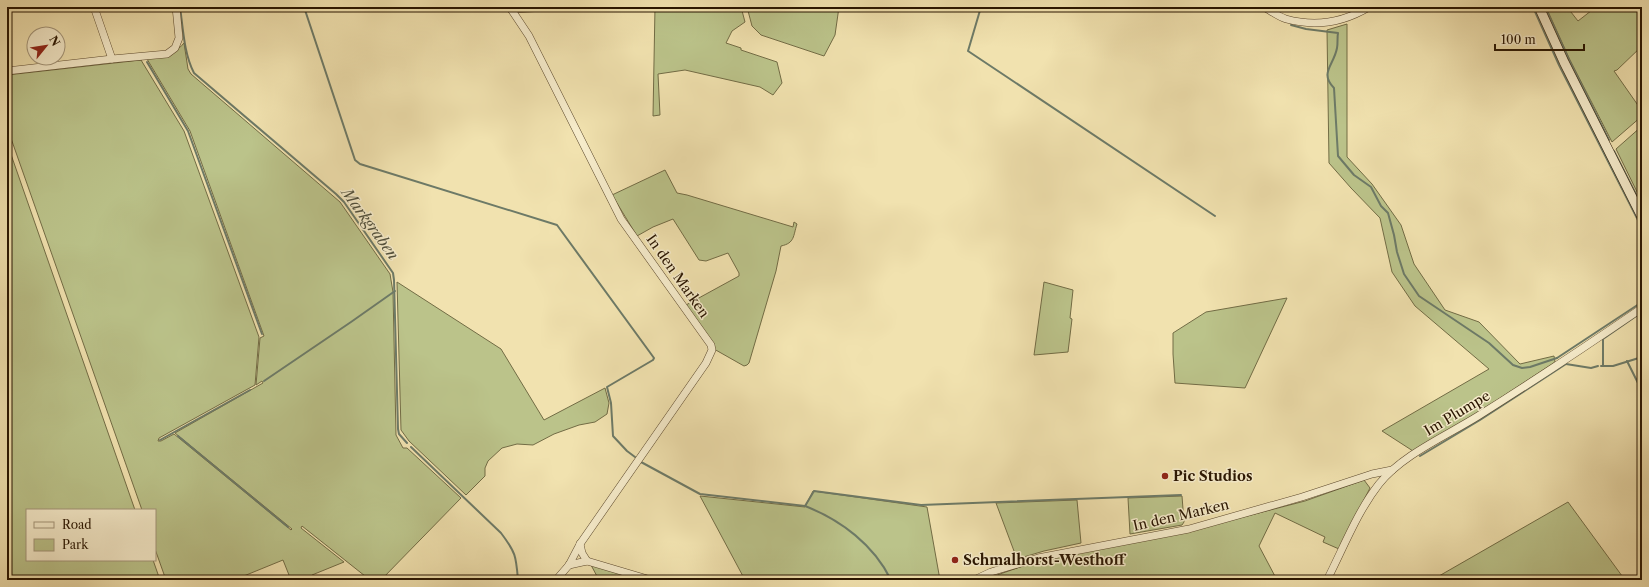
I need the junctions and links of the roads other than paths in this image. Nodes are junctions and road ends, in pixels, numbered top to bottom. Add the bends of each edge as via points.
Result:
1 (94, 7) edge
2 (176, 7) edge
3 (558, 7) edge
4 (1264, 7) edge
5 (1369, 7) edge
6 (1539, 7) edge
7 (509, 8) edge
8 (112, 59) junction
9 (7, 72) edge
10 (1642, 217) edge
11 (1642, 308) edge
12 (1392, 470) junction
13 (1372, 474) junction
14 (1379, 484) junction
15 (580, 544) junction
16 (587, 561) junction
17 (569, 565) junction
18 (556, 580) edge
19 (651, 580) edge
20 (974, 580) edge
21 (1327, 580) edge

1 - 8 street
2 - 8 street via 179,38 175,48 167,54
3 - 7 street, In den Marken
4 - 5 street via 1285,19 1318,23 1346,18
6 - 10 main road
7 - 15 street, In den Marken via 529,36 622,219 711,345 712,350 706,363
8 - 9 street
11 - 12 street, Im Plumpe via 1557,366
12 - 13 street, In den Marken
12 - 14 street, Im Plumpe
13 - 14 street
13 - 20 street, In den Marken via 1189,529 1038,558 991,572
14 - 21 street, Im Plumpe via 1365,505
15 - 16 street
15 - 17 street, In den Marken
16 - 17 street
16 - 19 street
17 - 18 street, In den Marken

